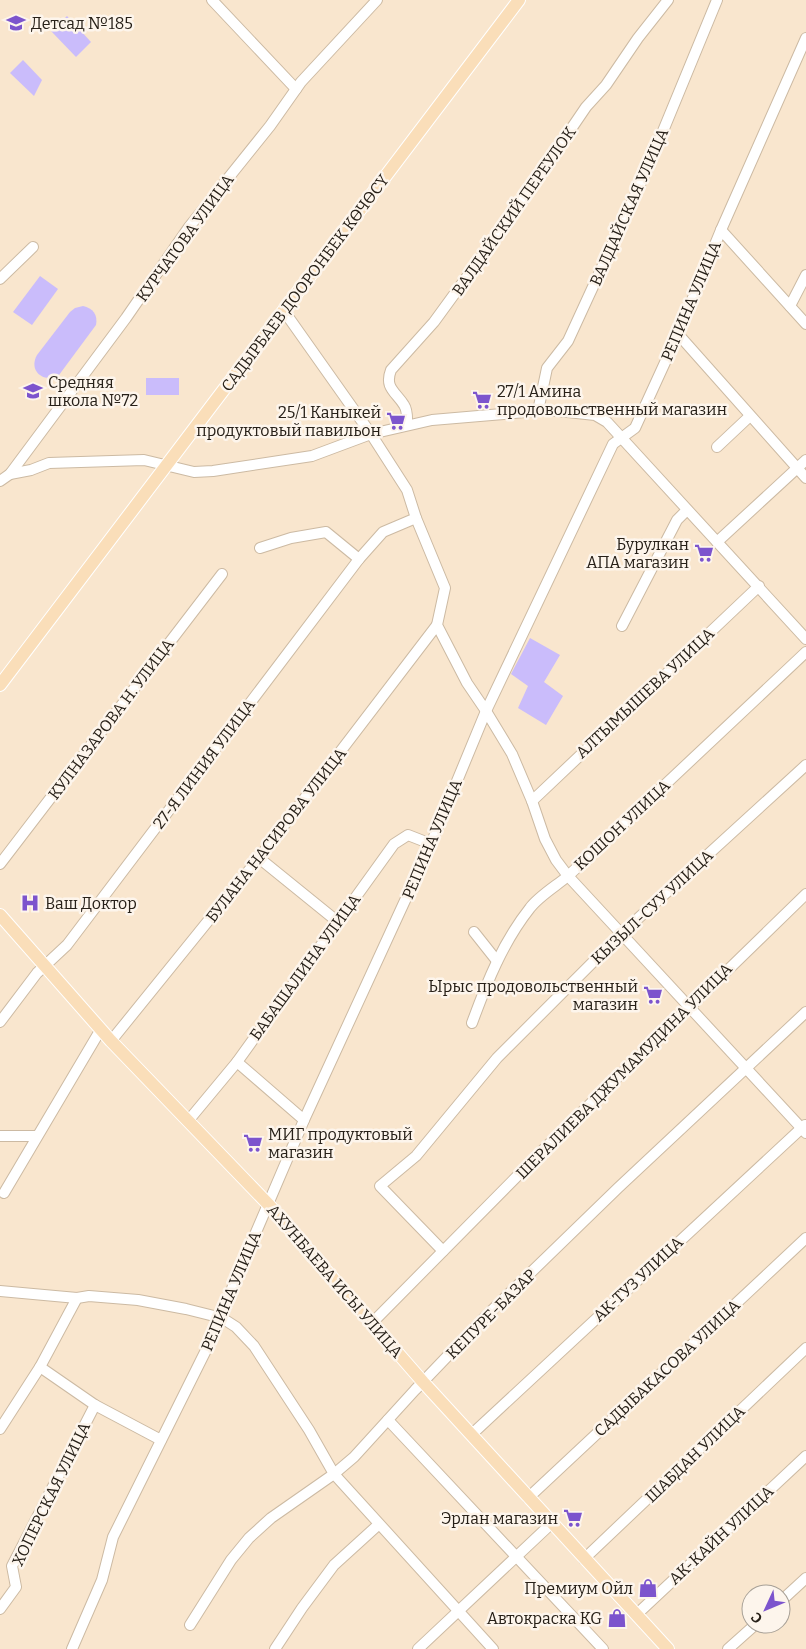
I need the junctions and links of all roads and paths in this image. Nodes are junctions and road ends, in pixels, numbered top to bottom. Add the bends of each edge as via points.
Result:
1 (212, 0) edge
2 (378, 0) edge
3 (519, 0) edge
4 (668, 0) edge
5 (717, 0) edge
6 (806, 39) edge
7 (296, 89) junction
8 (722, 230) junction
9 (33, 247) dead end
10 (806, 275) edge
11 (0, 279) edge
12 (790, 306) junction
13 (284, 311) junction
14 (806, 324) edge
15 (678, 334) junction
16 (538, 411) junction
17 (750, 416) junction
18 (407, 425) junction
19 (372, 434) junction
20 (621, 438) junction
21 (717, 447) dead end
22 (806, 460) edge
23 (165, 466) junction
24 (797, 468) junction
25 (10, 474) junction
26 (806, 478) edge
27 (0, 481) edge
28 (687, 510) junction
29 (416, 518) junction
30 (718, 542) junction
31 (260, 548) dead end
32 (359, 559) junction
33 (222, 574) dead end
34 (759, 586) junction
35 (437, 625) junction
36 (622, 626) dead end
37 (806, 639) edge
38 (806, 652) edge
39 (0, 685) edge
40 (486, 711) junction
41 (806, 764) edge
42 (532, 801) junction
43 (431, 844) junction
44 (259, 858) junction
45 (0, 864) edge
46 (568, 876) junction
47 (806, 894) edge
48 (0, 915) edge
49 (338, 922) junction
50 (474, 932) dead end
51 (621, 934) junction
52 (498, 961) junction
53 (45, 966) junction
54 (688, 1007) junction
55 (806, 1012) edge
56 (0, 1022) edge
57 (472, 1022) dead end
58 (101, 1029) junction
59 (111, 1041) junction
60 (237, 1062) junction
61 (746, 1067) junction
62 (304, 1120) junction
63 (188, 1121) junction
64 (805, 1128) edge
65 (0, 1136) edge
66 (37, 1136) junction
67 (4, 1193) dead end
68 (269, 1205) junction
69 (806, 1238) edge
70 (443, 1252) junction
71 (0, 1291) edge
72 (77, 1298) junction
73 (222, 1318) junction
74 (371, 1324) junction
75 (806, 1348) edge
76 (40, 1367) junction
77 (423, 1382) junction
78 (95, 1405) junction
79 (388, 1420) junction
80 (0, 1429) edge
81 (471, 1435) junction
82 (161, 1440) junction
83 (806, 1456) edge
84 (334, 1474) junction
85 (528, 1498) junction
86 (552, 1524) junction
87 (378, 1525) junction
88 (517, 1557) junction
89 (584, 1559) junction
90 (806, 1578) edge
91 (791, 1592) edge
92 (0, 1609) edge
93 (459, 1612) junction
94 (636, 1615) junction
95 (190, 1625) dead end
96 (745, 1634) edge
97 (72, 1649) edge
98 (275, 1649) edge
99 (418, 1649) edge
100 (493, 1649) edge
101 (603, 1649) edge
102 (668, 1649) edge
103 (728, 1649) edge

1 - 7 street
2 - 7 street, КУРЧАТОВА УЛИЦА
3 - 13 main road, САДЫРБАЕВ ДООРОНБЕК КӨЧӨСҮ
4 - 18 street, ВАЛДАЙСКИЙ ПЕРЕУЛОК via 586,107 434,322 391,370 388,379 405,406
5 - 16 street, ВАЛДАЙСКАЯ УЛИЦА via 650,165 568,341 548,368
6 - 8 street, РЕПИНА УЛИЦА
7 - 25 street, КУРЧАТОВА УЛИЦА via 189,227
8 - 12 street
8 - 15 street, РЕПИНА УЛИЦА
9 - 11 street
10 - 12 street
12 - 14 street
13 - 19 street
13 - 23 main road, САДЫРБАЕВ ДООРОНБЕК КӨЧӨСҮ
15 - 17 street
15 - 20 street, РЕПИНА УЛИЦА via 634,428
16 - 18 street
16 - 20 street via 595,415 607,422
17 - 21 street
17 - 24 street
18 - 19 street
19 - 23 street via 312,456 213,471 194,472
19 - 29 street via 407,490
20 - 28 street
20 - 40 street, РЕПИНА УЛИЦА via 613,444
22 - 24 street
23 - 25 street via 144,460 49,463
23 - 39 main road, САДЫРБАЕВ ДООРОНБЕК КӨЧӨСҮ
24 - 26 street
24 - 30 street
25 - 27 street, КУРЧАТОВА УЛИЦА
28 - 30 street
28 - 36 street via 677,520
29 - 32 street, 27-Я ЛИНИЯ УЛИЦА via 384,532
29 - 35 street via 445,588
30 - 34 street
31 - 32 street via 326,532
32 - 53 street, 27-Я ЛИНИЯ УЛИЦА via 67,945
33 - 45 street, КУЛНАЗАРОВА Н. УЛИЦА
34 - 37 street
34 - 42 street, АЛТЫМЫШЕВА УЛИЦА
35 - 40 street via 467,683
35 - 44 street, БУЛАНА НАСИРОВА УЛИЦА
38 - 46 street, КОШОН УЛИЦА
40 - 42 street via 512,754
40 - 43 street, РЕПИНА УЛИЦА
41 - 51 street, КЫЗЫЛ-СУУ УЛИЦА
42 - 46 street via 545,839
43 - 49 street, БАБАШАЛИНА УЛИЦА via 408,835 394,844
43 - 62 street, РЕПИНА УЛИЦА
44 - 49 street
44 - 59 street, БУЛАНА НАСИРОВА УЛИЦА
46 - 51 street
46 - 52 street, КОШОН УЛИЦА via 530,907
47 - 54 street, ШЕРАЛИЕВА ДЖУМАМУДИНА УЛИЦА
48 - 53 main road, АХУНБАЕВА ИСЫ УЛИЦА
49 - 60 street, БАБАШАЛИНА УЛИЦА
50 - 52 street
51 - 54 street
51 - 70 street, КЫЗЫЛ-СУУ УЛИЦА via 497,1058 416,1156 380,1186
52 - 57 street, КОШОН УЛИЦА
53 - 56 street, 27-Я ЛИНИЯ УЛИЦА
53 - 58 main road, АХУНБАЕВА ИСЫ УЛИЦА
54 - 61 street
54 - 70 street, ШЕРАЛИЕВА ДЖУМАМУДИНА УЛИЦА
55 - 61 street, КЕПУРЕ-БАЗАР
58 - 59 main road, АХУНБАЕВА ИСЫ УЛИЦА
58 - 66 street
59 - 63 main road, АХУНБАЕВА ИСЫ УЛИЦА
60 - 62 street
60 - 63 street, БАБАШАЛИНА УЛИЦА
61 - 64 street
61 - 77 street, КЕПУРЕ-БАЗАР via 486,1316
62 - 68 street, РЕПИНА УЛИЦА
63 - 68 main road, АХУНБАЕВА ИСЫ УЛИЦА
64 - 81 street, АК-ТУЗ УЛИЦА
65 - 66 street
66 - 67 street
68 - 73 street, РЕПИНА УЛИЦА
68 - 74 main road, АХУНБАЕВА ИСЫ УЛИЦА
69 - 85 street, САДЫБАКАСОВА УЛИЦА
70 - 74 street, ШЕРАЛИЕВА ДЖУМАМУДИНА УЛИЦА
71 - 72 street
72 - 73 street via 138,1300
72 - 76 street
73 - 82 street, РЕПИНА УЛИЦА
73 - 84 street via 254,1346
74 - 77 main road, АХУНБАЕВА ИСЫ УЛИЦА
75 - 89 street, ШАБДАН УЛИЦА
76 - 78 street, ХОПЕРСКАЯ УЛИЦА
76 - 80 street
77 - 79 street, КЕПУРЕ-БАЗАР
77 - 81 main road, АХУНБАЕВА ИСЫ УЛИЦА
78 - 82 street, ХОПЕРСКАЯ УЛИЦА
78 - 92 street, ХОПЕРСКАЯ УЛИЦА via 12,1566 16,1588
79 - 84 street, КЕПУРЕ-БАЗАР
79 - 88 street
81 - 85 main road, АХУНБАЕВА ИСЫ УЛИЦА
82 - 97 street, РЕПИНА УЛИЦА via 113,1537 102,1580
83 - 94 street, АК-КАЙН УЛИЦА
84 - 87 street
84 - 95 street, КЕПУРЕ-БАЗАР via 271,1518 249,1538
85 - 86 main road, АХУНБАЕВА ИСЫ УЛИЦА
86 - 88 street
86 - 89 main road, АХУНБАЕВА ИСЫ УЛИЦА
87 - 93 street
87 - 98 street via 334,1565
88 - 93 street
88 - 101 street
89 - 94 main road, АХУНБАЕВА ИСЫ УЛИЦА
90 - 91 street
93 - 99 street
93 - 100 street
94 - 102 main road, АХУНБАЕВА ИСЫ УЛИЦА
96 - 103 street

